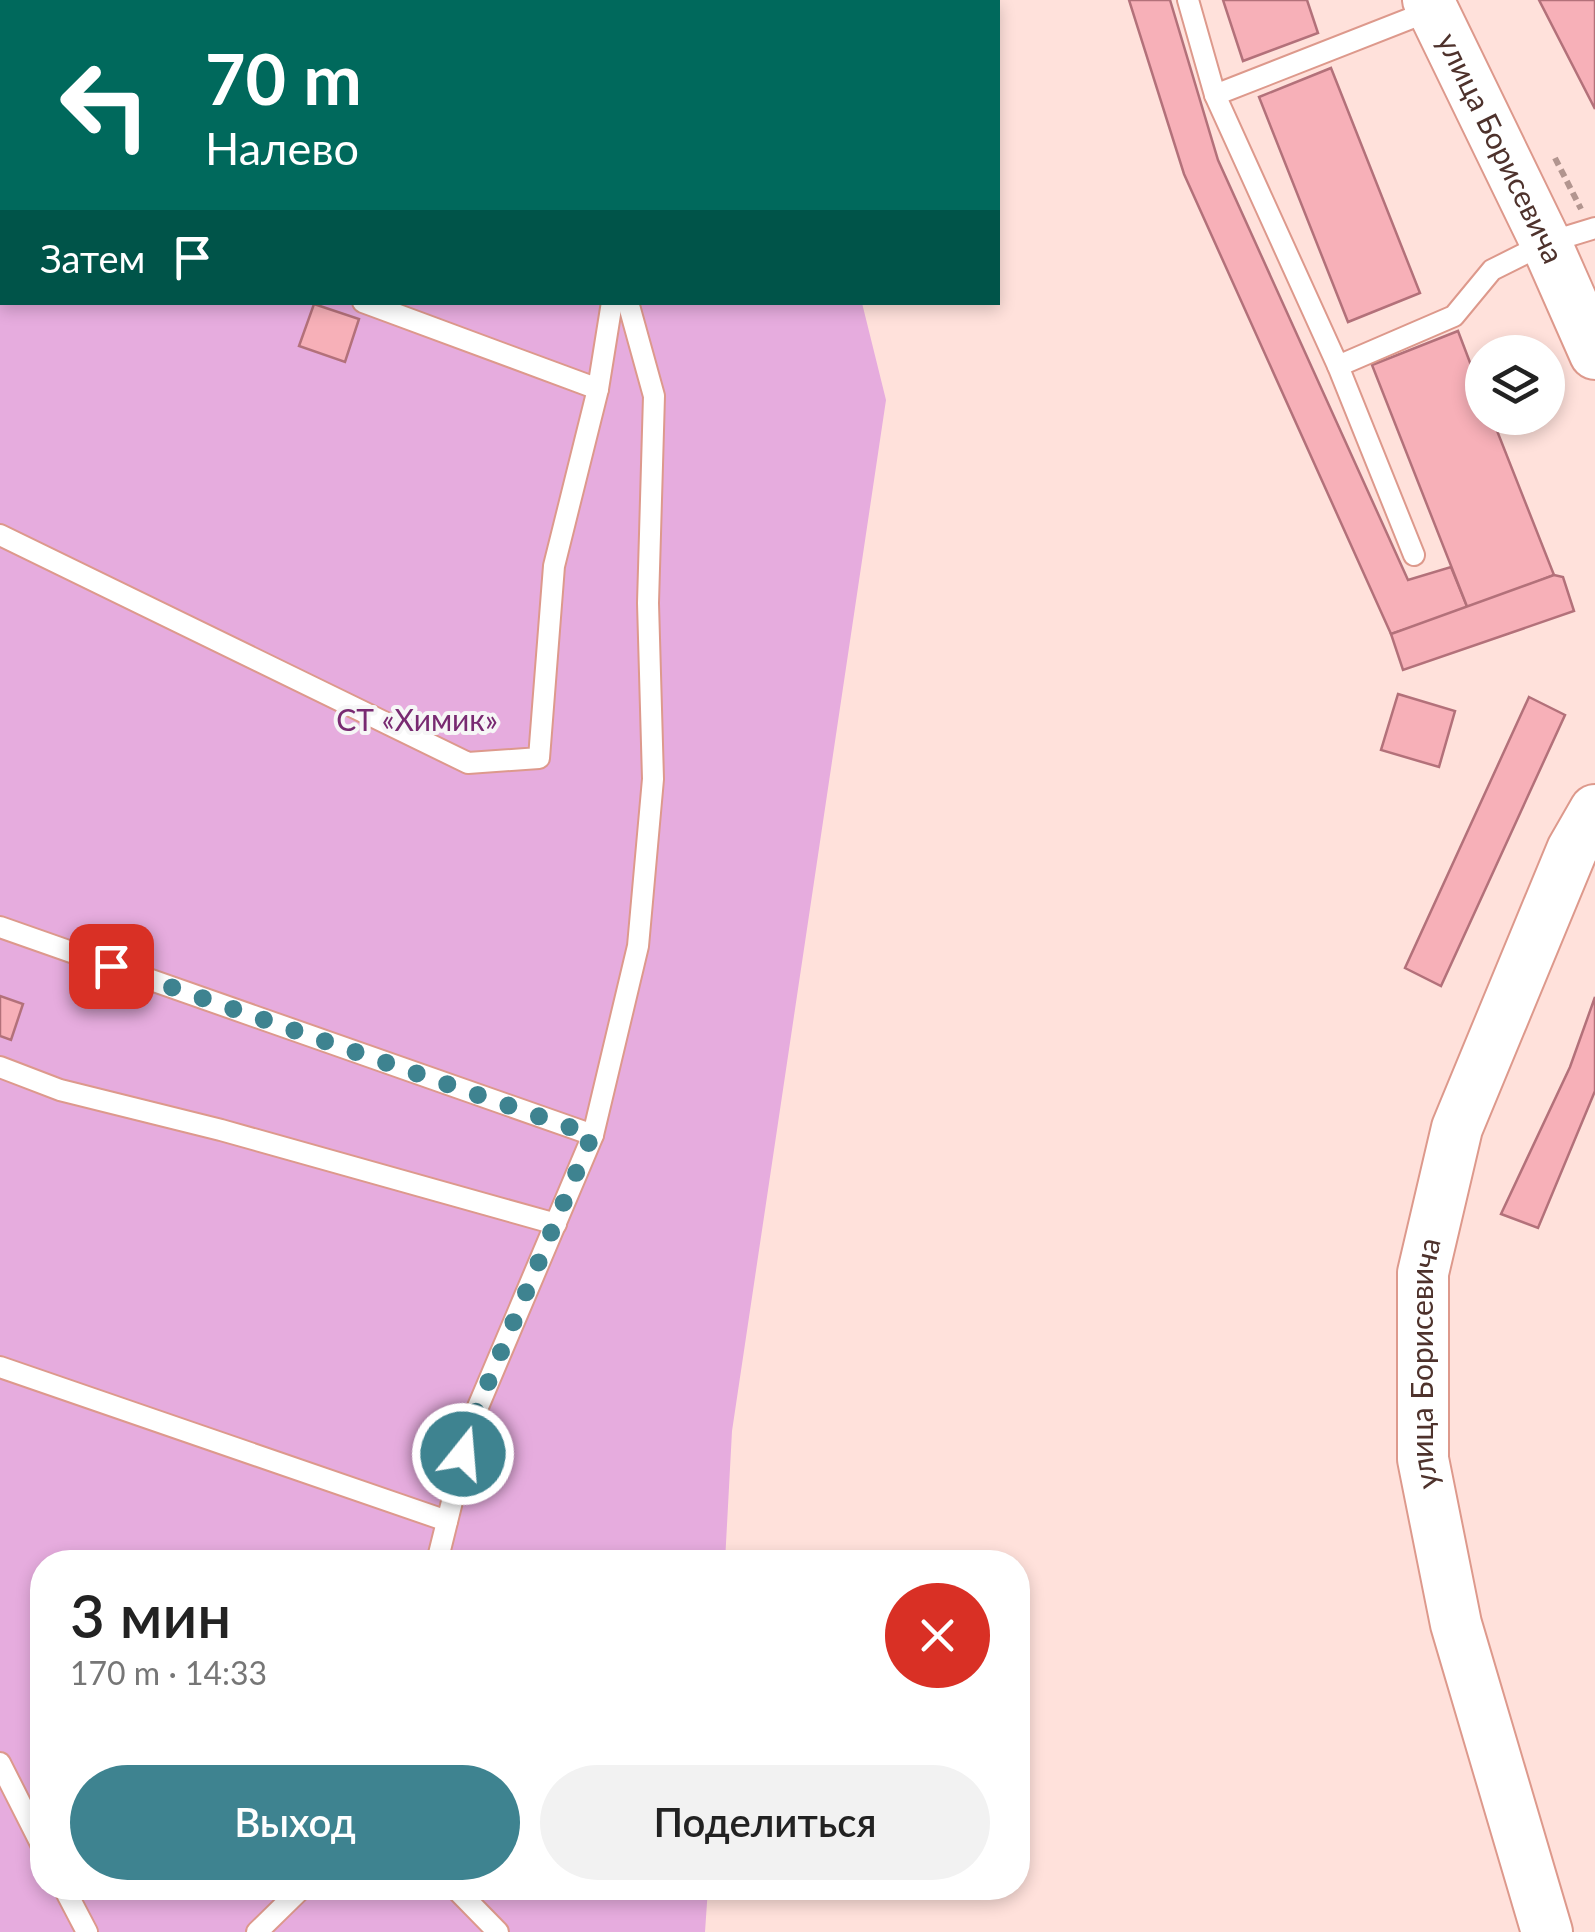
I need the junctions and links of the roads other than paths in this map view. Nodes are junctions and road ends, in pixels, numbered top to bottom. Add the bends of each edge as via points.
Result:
1 (1188, 0) edge
2 (1430, 5) edge
3 (1215, 95) junction
4 (1595, 228) edge
5 (1546, 243) junction
6 (370, 305) edge
7 (612, 305) edge
8 (629, 305) edge
9 (1595, 354) edge
10 (1338, 366) junction
11 (598, 389) junction
12 (0, 535) edge
13 (1414, 556) dead end
14 (1595, 810) edge
15 (0, 927) edge
16 (0, 1067) edge
17 (592, 1135) junction
18 (556, 1224) junction
19 (0, 1367) edge
20 (447, 1521) junction
21 (441, 1550) edge
22 (0, 1764) edge
23 (30, 1823) edge
24 (70, 1900) edge
25 (290, 1900) edge
26 (467, 1900) edge
27 (87, 1932) edge
28 (257, 1932) edge
29 (498, 1932) edge
30 (1546, 1932) edge

1 - 3 lane
2 - 3 lane
2 - 5 street, улица Борисевича
3 - 10 lane
4 - 5 lane
5 - 9 street, улица Борисевича
5 - 10 lane via 1492,270 1454,316
6 - 11 lane
7 - 11 lane
8 - 17 lane via 654,396 648,602 653,779 638,946
10 - 13 lane
11 - 12 lane via 554,566 539,758 468,763
14 - 30 street, улица Борисевича via 1572,850 1457,1128 1423,1273 1423,1459 1456,1624
15 - 17 lane
16 - 18 lane via 60,1090
17 - 18 lane
18 - 20 lane via 472,1421
19 - 20 lane
20 - 21 lane
22 - 23 lane
24 - 27 lane
25 - 28 lane
26 - 29 lane

